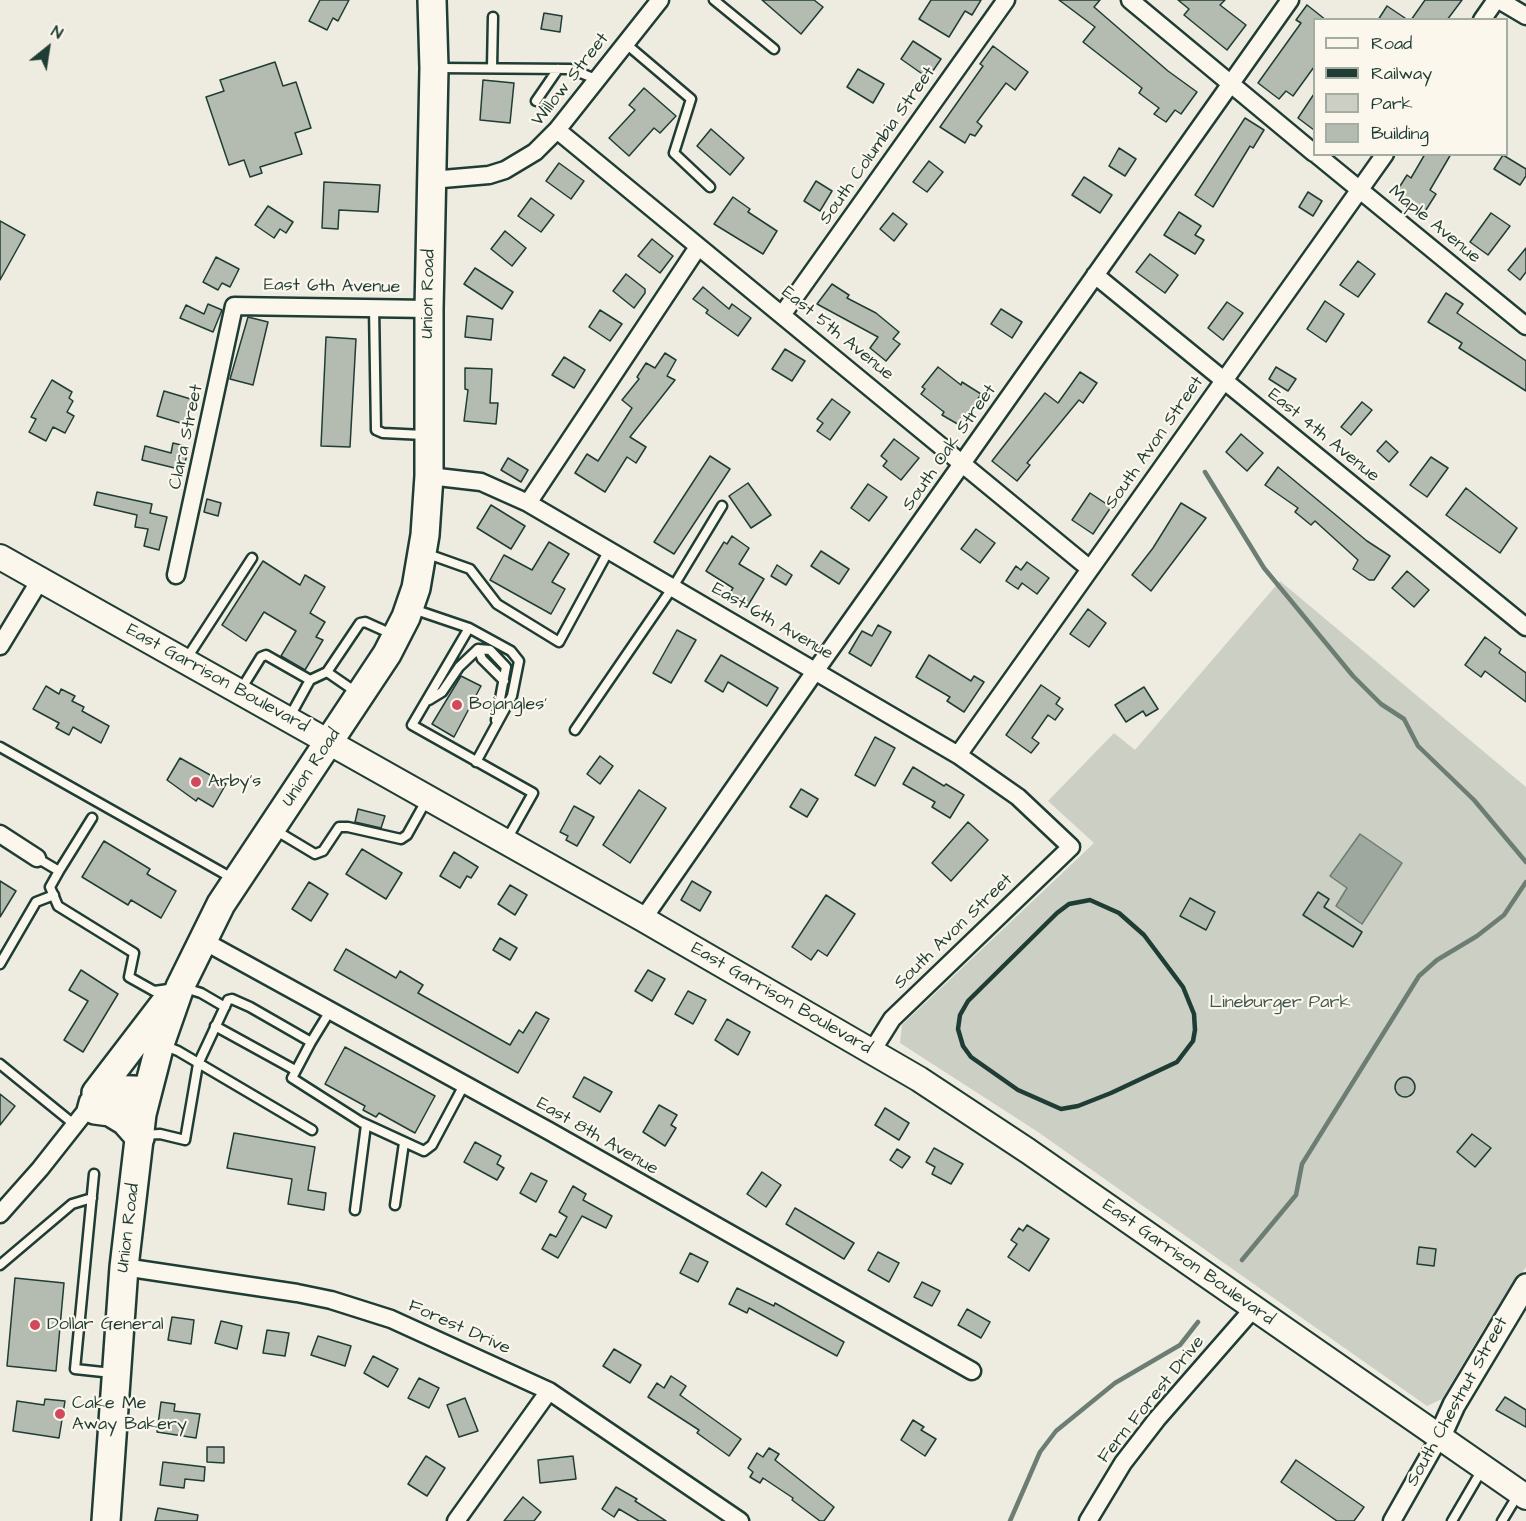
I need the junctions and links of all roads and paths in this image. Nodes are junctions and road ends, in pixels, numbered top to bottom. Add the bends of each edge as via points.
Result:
1 (432, 0) edge
2 (660, 0) edge
3 (714, 0) edge
4 (1006, 0) edge
5 (1130, 0) edge
6 (1290, 0) edge
7 (1497, 0) edge
8 (1526, 16) edge
9 (493, 17) dead end
10 (1484, 18) edge
11 (625, 43) junction
12 (774, 49) dead end
13 (434, 68) junction
14 (492, 68) junction
15 (558, 69) junction
16 (596, 79) junction
17 (1232, 85) junction
18 (536, 101) dead end
19 (557, 130) junction
20 (1313, 152) edge
21 (1317, 156) edge
22 (1384, 156) edge
23 (431, 180) junction
24 (710, 187) dead end
25 (1359, 190) junction
26 (698, 247) junction
27 (1095, 275) junction
28 (234, 306) joint
29 (374, 307) junction
30 (429, 309) junction
31 (782, 315) junction
32 (1526, 326) edge
33 (1224, 380) junction
34 (428, 435) junction
35 (963, 463) junction
36 (429, 476) junction
37 (528, 503) junction
38 (722, 506) dead end
39 (609, 550) junction
40 (423, 552) junction
41 (0, 557) edge
42 (252, 558) dead end
43 (1090, 569) junction
44 (176, 575) dead end
45 (40, 580) junction
46 (673, 587) junction
47 (410, 608) junction
48 (1526, 627) edge
49 (469, 628) junction
50 (397, 636) junction
51 (0, 646) edge
52 (185, 661) junction
53 (816, 670) junction
54 (327, 672) junction
55 (310, 680) junction
56 (240, 692) junction
57 (361, 695) junction
58 (426, 702) junction
59 (288, 719) junction
60 (495, 726) junction
61 (575, 730) dead end
62 (330, 742) junction
63 (0, 747) edge
64 (958, 754) junction
65 (476, 762) junction
66 (428, 798) junction
67 (92, 818) dead end
68 (271, 828) junction
69 (0, 834) edge
70 (506, 841) junction
71 (1071, 847) joint
72 (37, 858) joint
73 (59, 871) junction
74 (237, 881) junction
75 (54, 895) junction
76 (643, 919) junction
77 (202, 940) junction
78 (0, 964) edge
79 (180, 987) junction
80 (225, 1007) junction
81 (330, 1011) junction
82 (215, 1026) junction
83 (311, 1042) junction
84 (160, 1044) junction
85 (872, 1051) junction
86 (0, 1064) edge
87 (198, 1064) junction
88 (295, 1070) junction
89 (464, 1085) junction
90 (146, 1093) junction
91 (88, 1110) junction
92 (366, 1125) junction
93 (312, 1130) dead end
94 (140, 1136) junction
95 (404, 1143) junction
96 (94, 1174) dead end
97 (92, 1198) junction
98 (395, 1205) dead end
99 (355, 1210) dead end
100 (0, 1214) edge
101 (0, 1265) edge
102 (124, 1268) junction
103 (1526, 1285) edge
104 (1253, 1309) junction
105 (972, 1371) dead end
106 (116, 1374) junction
107 (549, 1390) junction
108 (1439, 1438) junction
109 (1483, 1468) junction
110 (1522, 1495) edge
111 (105, 1521) edge
112 (456, 1521) edge
113 (740, 1521) edge
114 (1088, 1521) edge
115 (1392, 1521) edge
116 (1452, 1521) edge
117 (1502, 1521) edge

1 - 13 main road, Union Road
2 - 11 street, Willow Street
3 - 12 lane
4 - 31 street, South Columbia Street
5 - 17 street, Maple Avenue
6 - 17 street, South Oak Street
7 - 8 street
7 - 10 street
9 - 14 lane
11 - 16 street, Willow Street
11 - 24 lane via 691,99 674,153
13 - 14 lane
13 - 23 main road, Union Road
14 - 15 lane
15 - 16 lane via 570,69
15 - 18 lane
16 - 19 street, Willow Street
17 - 20 street, Maple Avenue
17 - 27 street, South Oak Street
19 - 23 street, Willow Street via 535,152 505,170 478,177
19 - 26 street, East 5th Avenue
21 - 25 street, Maple Avenue
22 - 25 street, South Avon Street
23 - 30 main road, Union Road
25 - 32 street, Maple Avenue
25 - 33 street, South Avon Street
26 - 31 street, East 5th Avenue
26 - 37 street
27 - 33 street, East 4th Avenue
27 - 35 street, South Oak Street
28 - 29 street, East 6th Avenue
28 - 44 street, Clara Street
29 - 30 street, East 6th Avenue
29 - 34 lane via 376,430
30 - 34 main road, Union Road
31 - 35 street, East 5th Avenue
33 - 43 street, South Avon Street
33 - 48 street, East 4th Avenue
34 - 36 main road, Union Road
35 - 43 street, East 5th Avenue
35 - 53 street, South Oak Street
36 - 37 street, East 6th Avenue via 481,482
36 - 40 main road, Union Road
37 - 39 street, East 6th Avenue
38 - 46 lane
39 - 40 lane via 560,642 497,604 470,568
39 - 46 street, East 6th Avenue
40 - 47 main road, Union Road
41 - 45 main road, East Garrison Boulevard
42 - 52 lane
43 - 64 street, South Avon Street
45 - 51 street
45 - 52 main road, East Garrison Boulevard
46 - 53 street, East 6th Avenue
46 - 61 lane
47 - 49 lane
47 - 50 main road, Union Road
49 - 58 lane
49 - 60 lane via 511,651 519,661 512,696
50 - 54 lane via 360,623
50 - 57 main road, Union Road
52 - 56 main road, East Garrison Boulevard
53 - 64 street, East 6th Avenue
53 - 76 street, South Oak Street
54 - 55 lane
54 - 57 lane
55 - 56 lane via 266,655
55 - 59 lane
56 - 59 main road, East Garrison Boulevard
57 - 62 main road, Union Road
58 - 60 lane via 442,692 459,667 478,649 490,650 506,667
58 - 65 lane via 412,725
59 - 62 main road, East Garrison Boulevard
60 - 65 lane
62 - 66 main road, East Garrison Boulevard
62 - 68 main road, Union Road
63 - 74 lane
64 - 71 street, East 6th Avenue via 1018,797
65 - 70 lane via 533,793
66 - 68 lane via 401,839 339,827 322,851 315,854
66 - 70 main road, East Garrison Boulevard
67 - 73 lane
68 - 74 main road, Union Road
69 - 72 street
70 - 76 main road, East Garrison Boulevard
71 - 85 street, South Avon Street via 892,1019
72 - 73 lane
73 - 75 lane via 50,887
74 - 77 main road, Union Road
75 - 78 lane via 36,902
75 - 79 lane via 58,906 134,953 129,977 154,991
76 - 85 main road, East Garrison Boulevard
77 - 79 main road, Union Road
77 - 81 street, East 8th Avenue
79 - 80 lane via 201,993
79 - 84 main road, Union Road
79 - 91 main road via 164,1003
80 - 82 lane
80 - 83 lane via 232,999
81 - 83 lane
81 - 89 street, East 8th Avenue
82 - 87 lane
82 - 88 lane
83 - 88 lane
84 - 87 lane
84 - 90 main road, Union Road
85 - 104 main road, East Garrison Boulevard via 1028,1151
86 - 91 lane
87 - 93 lane
87 - 94 lane via 185,1140 160,1134
88 - 92 lane via 292,1078
89 - 95 lane via 432,1145 424,1151
89 - 105 street, East 8th Avenue
90 - 91 street via 118,1084
90 - 94 main road, Union Road
91 - 94 main road via 110,1112
91 - 100 street
92 - 95 lane
92 - 99 lane
94 - 102 main road, Union Road
95 - 98 lane
96 - 97 lane
97 - 101 lane via 72,1204
97 - 106 lane via 75,1369
102 - 106 main road, Union Road
102 - 107 street, Forest Drive via 331,1300 391,1320
103 - 108 street, South Chestnut Street via 1454,1404
104 - 108 main road, East Garrison Boulevard
104 - 114 street, Fern Forest Drive via 1157,1419 1123,1463
106 - 111 main road, Union Road
107 - 112 street
107 - 113 street, Forest Drive
108 - 109 main road, East Garrison Boulevard
108 - 115 street, South Chestnut Street
109 - 110 main road, East Garrison Boulevard
109 - 116 lane
110 - 117 lane

